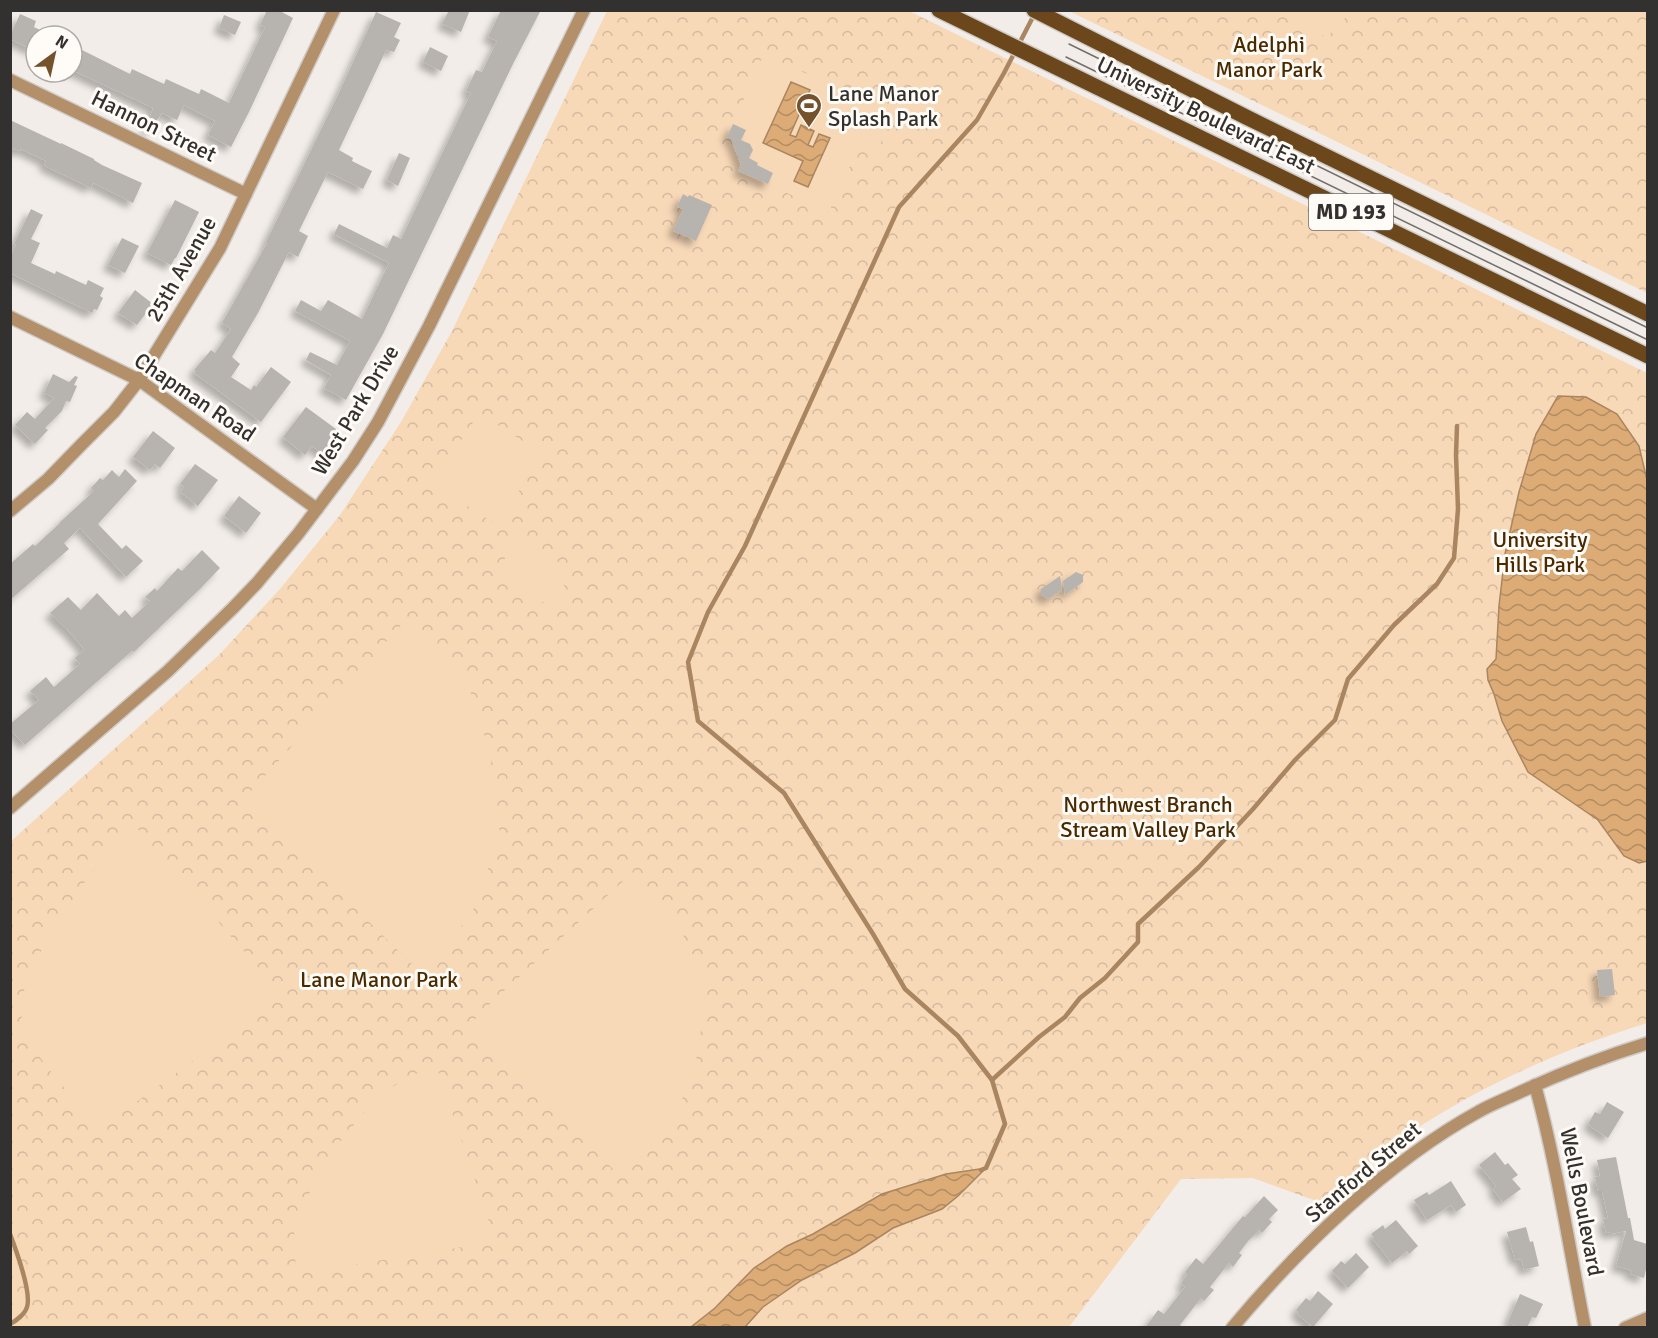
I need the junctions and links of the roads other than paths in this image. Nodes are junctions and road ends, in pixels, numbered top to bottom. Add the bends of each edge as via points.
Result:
1 (334, 10) edge
2 (584, 10) edge
3 (939, 10) edge
4 (1034, 10) edge
5 (10, 80) edge
6 (246, 194) junction
7 (1647, 314) edge
8 (10, 317) edge
9 (1647, 356) edge
10 (139, 380) junction
11 (317, 509) junction
12 (10, 511) edge
13 (10, 808) edge
14 (1647, 1043) edge
15 (1535, 1085) junction
16 (1647, 1318) edge
17 (1232, 1328) edge
18 (1585, 1328) edge
19 (1625, 1328) edge

1 - 6 street, 25th Avenue
2 - 11 street, West Park Drive via 378,422
3 - 9 main road, University Boulevard East / MD 193
4 - 7 main road, University Boulevard East / MD 193
5 - 6 street, Hannon Street
6 - 10 street, 25th Avenue via 220,248
8 - 10 street, Chapman Road
10 - 11 street, Chapman Road
10 - 12 street, 25th Avenue via 114,412 48,479
11 - 13 street, West Park Drive via 257,583 205,636
14 - 15 street, Stanford Street
15 - 17 street, Stanford Street via 1479,1111 1407,1158 1327,1227
15 - 18 street, Wells Boulevard
16 - 19 street

